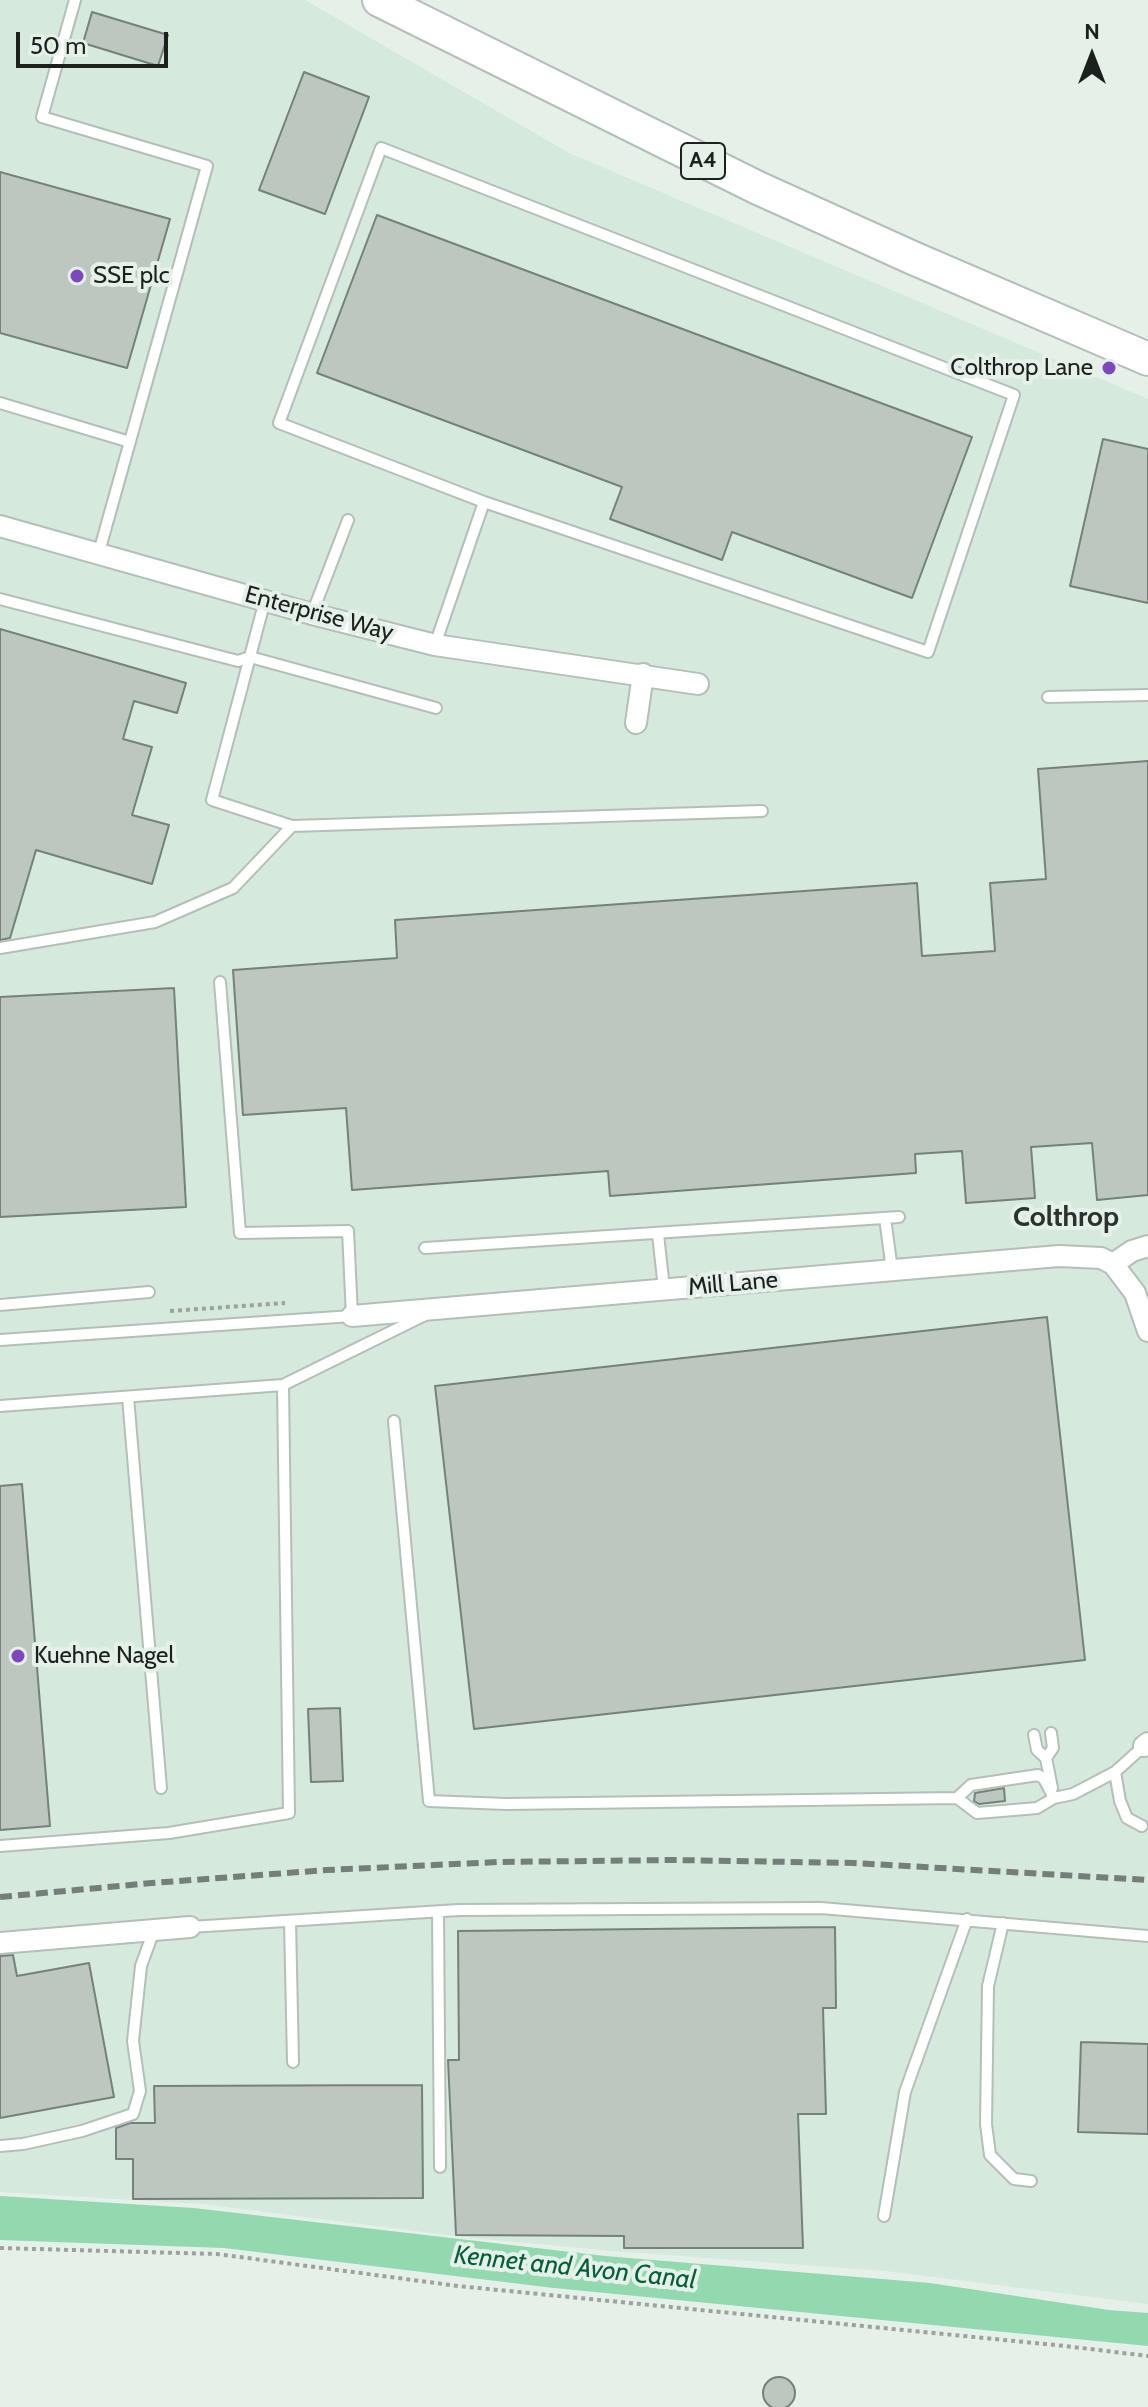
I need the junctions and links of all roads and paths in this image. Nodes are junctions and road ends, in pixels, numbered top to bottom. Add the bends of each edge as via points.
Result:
1 (75, 0) edge
2 (379, 0) edge
3 (1148, 359) edge
4 (0, 403) edge
5 (130, 442) junction
6 (484, 502) junction
7 (348, 520) dead end
8 (0, 526) edge
9 (99, 552) junction
10 (0, 599) edge
11 (265, 600) junction
12 (312, 614) junction
13 (435, 645) junction
14 (250, 657) junction
15 (643, 674) junction
16 (698, 684) dead end
17 (1148, 695) edge
18 (1048, 697) dead end
19 (436, 708) dead end
20 (636, 723) dead end
21 (762, 811) dead end
22 (292, 826) junction
23 (0, 948) edge
24 (220, 982) dead end
25 (899, 1217) dead end
26 (885, 1218) junction
27 (658, 1234) junction
28 (1148, 1246) edge
29 (425, 1248) dead end
30 (1113, 1264) junction
31 (892, 1270) junction
32 (664, 1289) junction
33 (149, 1292) dead end
34 (0, 1305) edge
35 (442, 1307) junction
36 (352, 1316) junction
37 (1148, 1331) edge
38 (0, 1340) edge
39 (283, 1385) junction
40 (128, 1397) junction
41 (0, 1406) edge
42 (394, 1421) dead end
43 (1051, 1733) dead end
44 (1034, 1735) dead end
45 (1146, 1744) edge
46 (1046, 1758) junction
47 (1115, 1772) junction
48 (161, 1788) dead end
49 (957, 1798) junction
50 (1054, 1798) junction
51 (1142, 1826) dead end
52 (0, 1846) edge
53 (438, 1911) junction
54 (967, 1919) junction
55 (290, 1921) junction
56 (1003, 1923) junction
57 (190, 1927) joint
58 (154, 1930) junction
59 (1148, 1936) edge
60 (0, 1943) edge
61 (293, 2062) dead end
62 (0, 2146) edge
63 (440, 2167) dead end
64 (1031, 2181) dead end
65 (884, 2216) dead end
66 (0, 2248) edge
67 (1148, 2356) edge

1 - 5 lane via 42,117 207,166
2 - 3 main road, A4 via 758,188
4 - 5 lane
5 - 9 lane
6 - 6 lane via 279,423 381,148 1014,395 928,652
6 - 13 lane
7 - 12 lane
8 - 9 street, Enterprise Way
9 - 11 street, Enterprise Way
10 - 14 lane via 238,661
11 - 12 street, Enterprise Way
11 - 14 lane
12 - 13 street, Enterprise Way
13 - 15 street, Enterprise Way
14 - 19 lane
14 - 22 lane via 212,800
15 - 16 street, Enterprise Way
15 - 20 street
17 - 18 lane
21 - 22 lane
22 - 23 lane via 233,888 155,922
24 - 36 lane via 240,1233 348,1231
25 - 26 lane
26 - 27 lane
26 - 31 lane
27 - 29 lane
27 - 32 lane
28 - 30 street
30 - 31 street, Mill Lane via 1101,1258 1059,1256
30 - 37 street via 1135,1293
31 - 32 street, Mill Lane
32 - 35 street, Mill Lane
33 - 34 lane
35 - 36 street, Mill Lane
35 - 39 lane
36 - 38 lane
39 - 40 lane
39 - 52 lane via 289,1813 169,1833
40 - 41 lane
40 - 48 lane
42 - 49 lane via 429,1801
43 - 46 lane via 1053,1748
44 - 46 lane via 1037,1750
45 - 47 lane
46 - 50 lane
47 - 50 lane
47 - 51 lane via 1127,1818
49 - 50 lane via 977,1813 1037,1808
49 - 50 lane via 971,1785 1038,1775
53 - 54 lane via 821,1908
53 - 55 lane
53 - 63 lane
54 - 56 lane
54 - 65 lane via 905,2092
55 - 57 lane
55 - 61 lane
56 - 59 lane
56 - 64 lane via 988,1986 986,2124 990,2155 1014,2179
57 - 58 street
58 - 60 street
58 - 62 lane via 141,1966 133,2041 140,2091 133,2114 82,2131
66 - 67 path via 217,2254 484,2289

